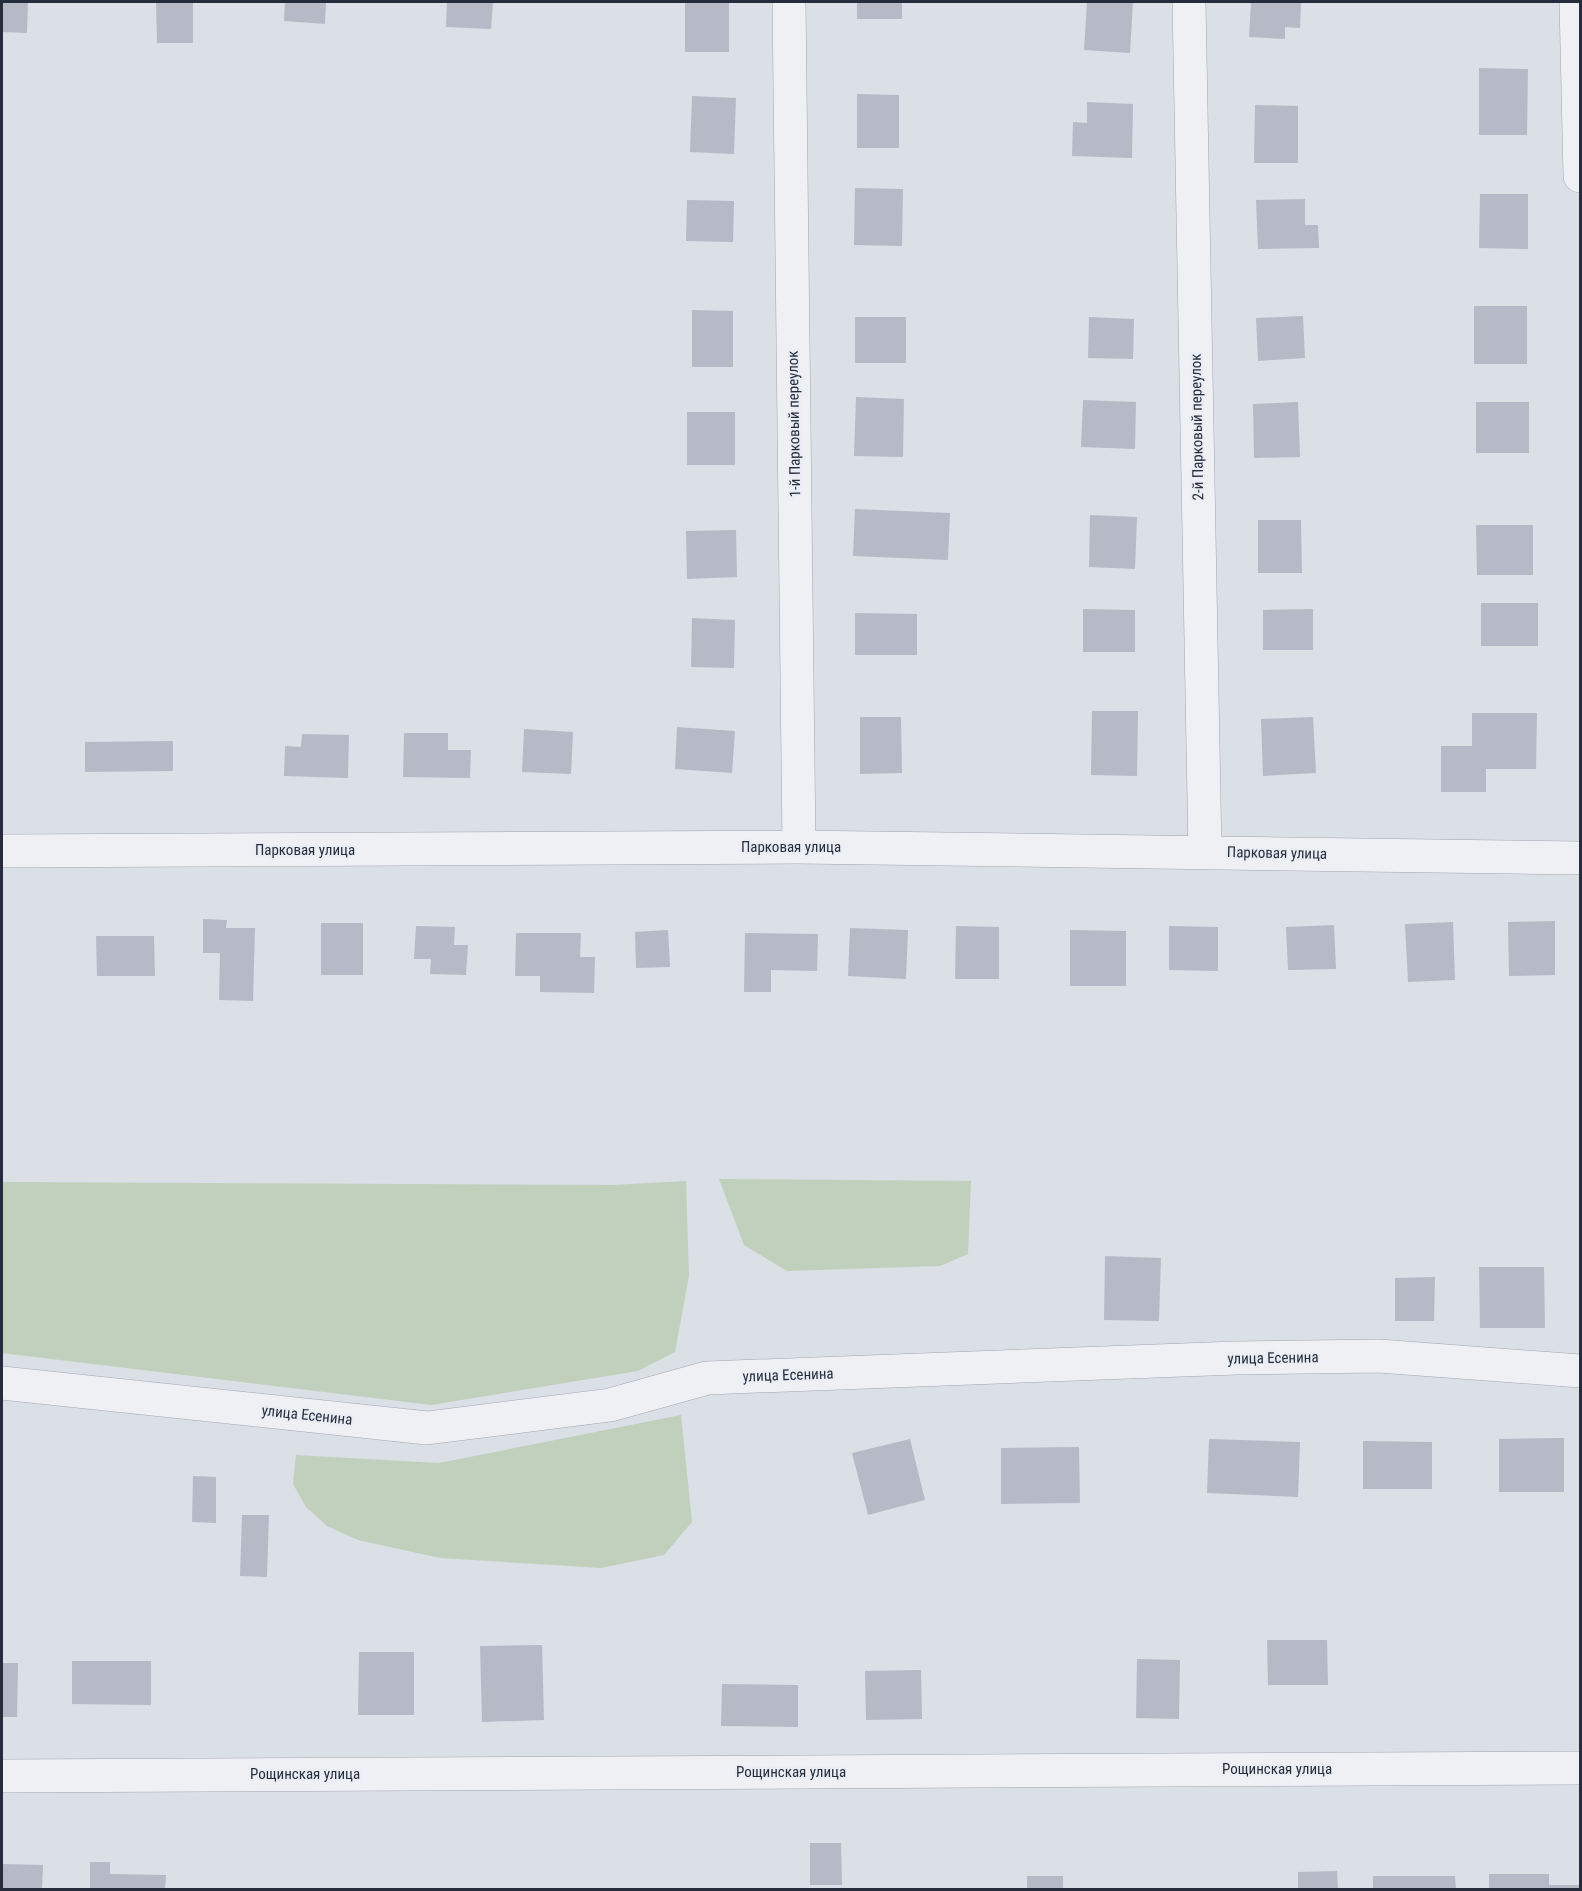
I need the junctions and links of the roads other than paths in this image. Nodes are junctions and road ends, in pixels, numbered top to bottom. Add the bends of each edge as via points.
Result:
1 (789, 2) edge
2 (1189, 2) edge
3 (1576, 2) edge
4 (1581, 176) edge
5 (799, 847) junction
6 (2, 851) edge
7 (1205, 852) junction
8 (1581, 858) edge
9 (1581, 1371) edge
10 (2, 1383) edge
11 (1581, 1768) edge
12 (2, 1776) edge

1 - 5 street, 1-й Парковый переулок
2 - 7 street, 2-й Парковый переулок
3 - 4 street
5 - 6 street, Парковая улица
5 - 7 street, Парковая улица
7 - 8 street, Парковая улица
9 - 10 street, улица Есенина via 1379,1356 707,1378 610,1405 427,1428
11 - 12 street, Рощинская улица

